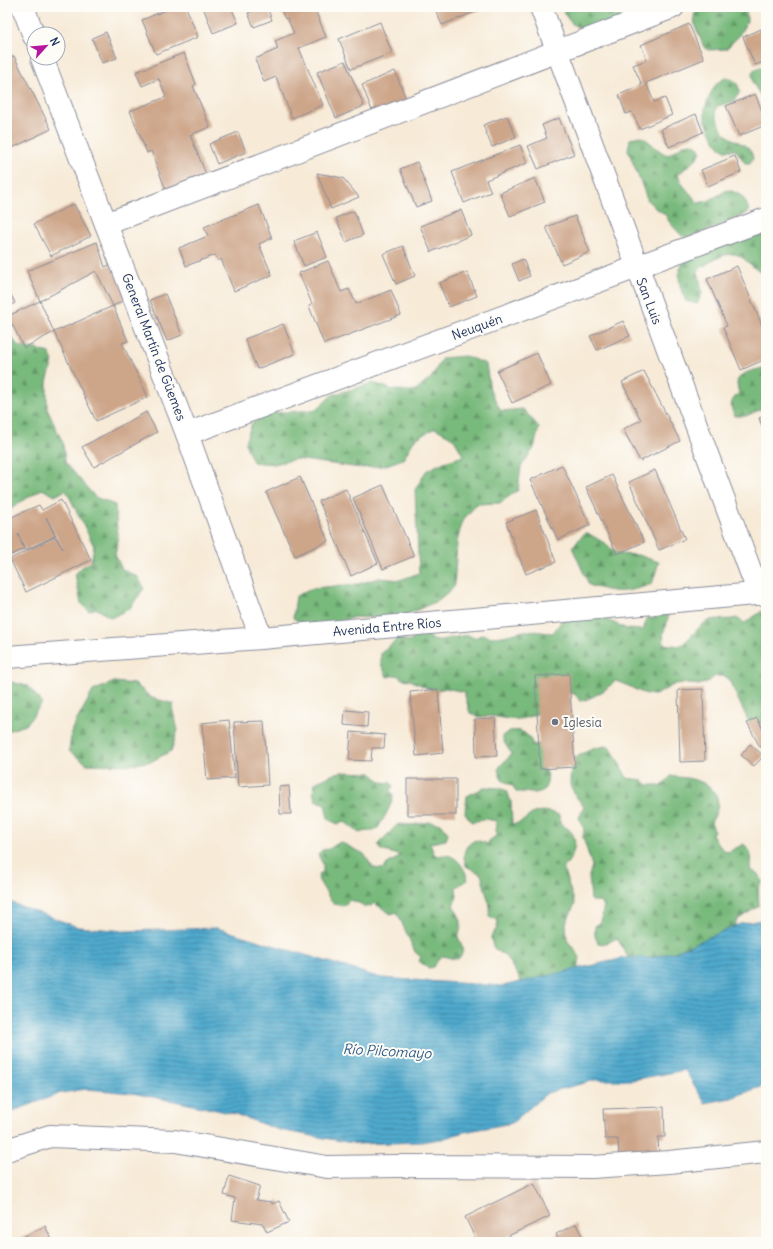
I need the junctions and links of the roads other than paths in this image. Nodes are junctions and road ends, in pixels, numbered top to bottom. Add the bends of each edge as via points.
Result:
1 (18, 7) edge
2 (23, 7) edge
3 (541, 7) edge
4 (673, 7) edge
5 (7, 12) edge
6 (30, 26) edge
7 (558, 53) junction
8 (45, 66) edge
9 (766, 219) edge
10 (106, 224) junction
11 (636, 268) junction
12 (187, 434) junction
13 (762, 593) edge
14 (261, 638) junction
15 (7, 657) edge
16 (7, 1150) edge
17 (766, 1152) edge

1 - 5 street
2 - 6 street
3 - 7 street, San Luis
4 - 7 street
7 - 10 street
7 - 11 street, San Luis
8 - 10 street, General Martín de Güemes
9 - 11 street, Neuquén
10 - 12 street, General Martín de Güemes
11 - 12 street, Neuquén
11 - 13 street, San Luis
12 - 14 street, General Martín de Güemes
13 - 14 street, Avenida Entre Ríos
14 - 15 street, Avenida Entre Ríos
16 - 17 street via 50,1136 175,1141 327,1167 592,1167

